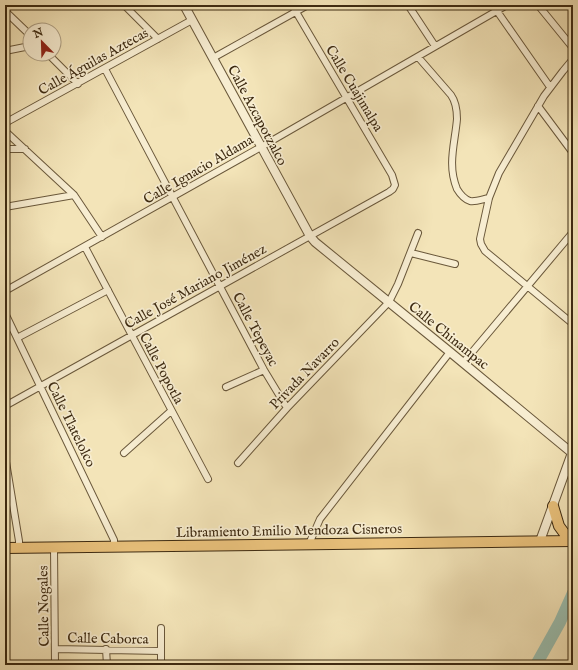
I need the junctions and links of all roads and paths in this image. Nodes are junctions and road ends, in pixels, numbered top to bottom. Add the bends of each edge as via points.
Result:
1 (124, 5) edge
2 (184, 5) edge
3 (292, 5) edge
4 (308, 5) edge
5 (408, 5) edge
6 (507, 5) edge
7 (538, 5) edge
8 (5, 11) edge
9 (497, 11) junction
10 (296, 12) junction
11 (192, 20) junction
12 (22, 28) edge
13 (158, 40) junction
14 (434, 46) junction
15 (22, 48) edge
16 (573, 48) edge
17 (5, 51) edge
18 (418, 57) junction
19 (212, 58) junction
20 (573, 59) edge
21 (56, 62) edge
22 (105, 68) junction
23 (78, 84) junction
24 (550, 87) junction
25 (346, 98) junction
26 (538, 106) junction
27 (5, 123) edge
28 (5, 131) edge
29 (261, 147) junction
30 (5, 149) edge
31 (25, 149) junction
32 (573, 153) edge
33 (395, 185) joint
34 (74, 195) junction
35 (173, 197) junction
36 (489, 198) junction
37 (5, 207) edge
38 (573, 232) edge
39 (418, 233) dead end
40 (310, 236) junction
41 (102, 237) junction
42 (85, 247) junction
43 (410, 253) junction
44 (455, 264) dead end
45 (220, 286) junction
46 (528, 286) junction
47 (108, 290) junction
48 (5, 292) edge
49 (389, 302) junction
50 (5, 312) edge
51 (573, 324) edge
52 (131, 335) junction
53 (17, 338) junction
54 (450, 352) junction
55 (463, 363) junction
56 (264, 370) junction
57 (40, 386) junction
58 (226, 387) dead end
59 (5, 406) edge
60 (287, 408) junction
61 (171, 411) junction
62 (572, 451) edge
63 (124, 454) dead end
64 (5, 456) edge
65 (238, 463) dead end
66 (208, 479) dead end
67 (553, 506) junction
68 (540, 541) junction
69 (571, 541) edge
70 (309, 544) junction
71 (114, 546) junction
72 (54, 547) junction
73 (5, 548) edge
74 (19, 548) junction
75 (161, 628) dead end
76 (55, 649) junction
77 (106, 649) junction
78 (161, 650) junction
79 (55, 665) edge
80 (106, 665) edge
81 (161, 665) edge

1 - 13 street
2 - 11 street, Calle Azcapotzalco
3 - 10 street, Calle Cuajimalpa
4 - 10 street
5 - 14 street
6 - 9 street, Calle Ignacio Aldama
7 - 16 street
8 - 12 street
9 - 14 street, Calle Ignacio Aldama
9 - 24 street
10 - 19 street
10 - 25 street, Calle Cuajimalpa
11 - 13 street, Calle Águilas Aztecas
11 - 19 street, Calle Azcapotzalco
13 - 22 street, Calle Águilas Aztecas
14 - 18 street, Calle Ignacio Aldama
15 - 17 street
18 - 25 street, Calle Ignacio Aldama
18 - 36 street via 455,101 457,118 452,170 459,193 469,201
19 - 29 street, Calle Azcapotzalco
20 - 24 street
21 - 23 street
22 - 23 street, Calle Águilas Aztecas
22 - 35 street, Calle Tepeyac
23 - 27 street, Calle Águilas Aztecas
24 - 26 street
25 - 29 street, Calle Ignacio Aldama
25 - 33 street, Calle Cuajimalpa
26 - 32 street
26 - 36 street via 499,173
28 - 31 street
29 - 35 street, Calle Ignacio Aldama
29 - 40 street, Calle Azcapotzalco
30 - 31 street
31 - 34 street
33 - 40 street, Calle José Mariano Jiménez via 389,192
34 - 37 street
34 - 41 street
35 - 41 street, Calle Ignacio Aldama
35 - 45 street, Calle Tepeyac
36 - 46 street via 481,244 485,251
38 - 46 street
39 - 43 street
40 - 45 street, Calle José Mariano Jiménez
40 - 49 street, Calle Chinampac
41 - 42 street, Calle Ignacio Aldama
42 - 47 street, Calle Popotla
42 - 48 street, Calle Ignacio Aldama
43 - 44 street
43 - 49 street
45 - 52 street, Calle José Mariano Jiménez
45 - 56 street, Calle Tepeyac
46 - 51 street
46 - 55 street
47 - 52 street, Calle Popotla
47 - 53 street
49 - 54 street, Calle Chinampac
49 - 60 street, Privada Navarro
50 - 53 street, Calle Tlatelolco
52 - 57 street, Calle José Mariano Jiménez
52 - 61 street, Calle Popotla
53 - 57 street, Calle Tlatelolco
54 - 55 street, Calle Chinampac
54 - 70 street via 320,519
55 - 62 street, Calle Chinampac
56 - 58 street
56 - 60 street, Calle Tepeyac
57 - 59 street, Calle José Mariano Jiménez
57 - 71 street, Calle Tlatelolco via 114,540
60 - 65 street, Privada Navarro
61 - 63 street
61 - 66 street, Calle Popotla
62 - 67 street
64 - 74 street
67 - 68 street
67 - 69 main road via 559,526
68 - 69 main road, Libramiento Emilio Mendoza Cisneros
68 - 70 main road, Libramiento Emilio Mendoza Cisneros
70 - 71 main road, Libramiento Emilio Mendoza Cisneros
71 - 72 main road, Libramiento Emilio Mendoza Cisneros
72 - 74 main road, Libramiento Emilio Mendoza Cisneros
72 - 76 street, Calle Nogales
73 - 74 main road, Libramiento Emilio Mendoza Cisneros
75 - 78 street
76 - 77 street, Calle Caborca
76 - 79 street, Calle Nogales
77 - 78 street, Calle Caborca
77 - 80 street
78 - 81 street

